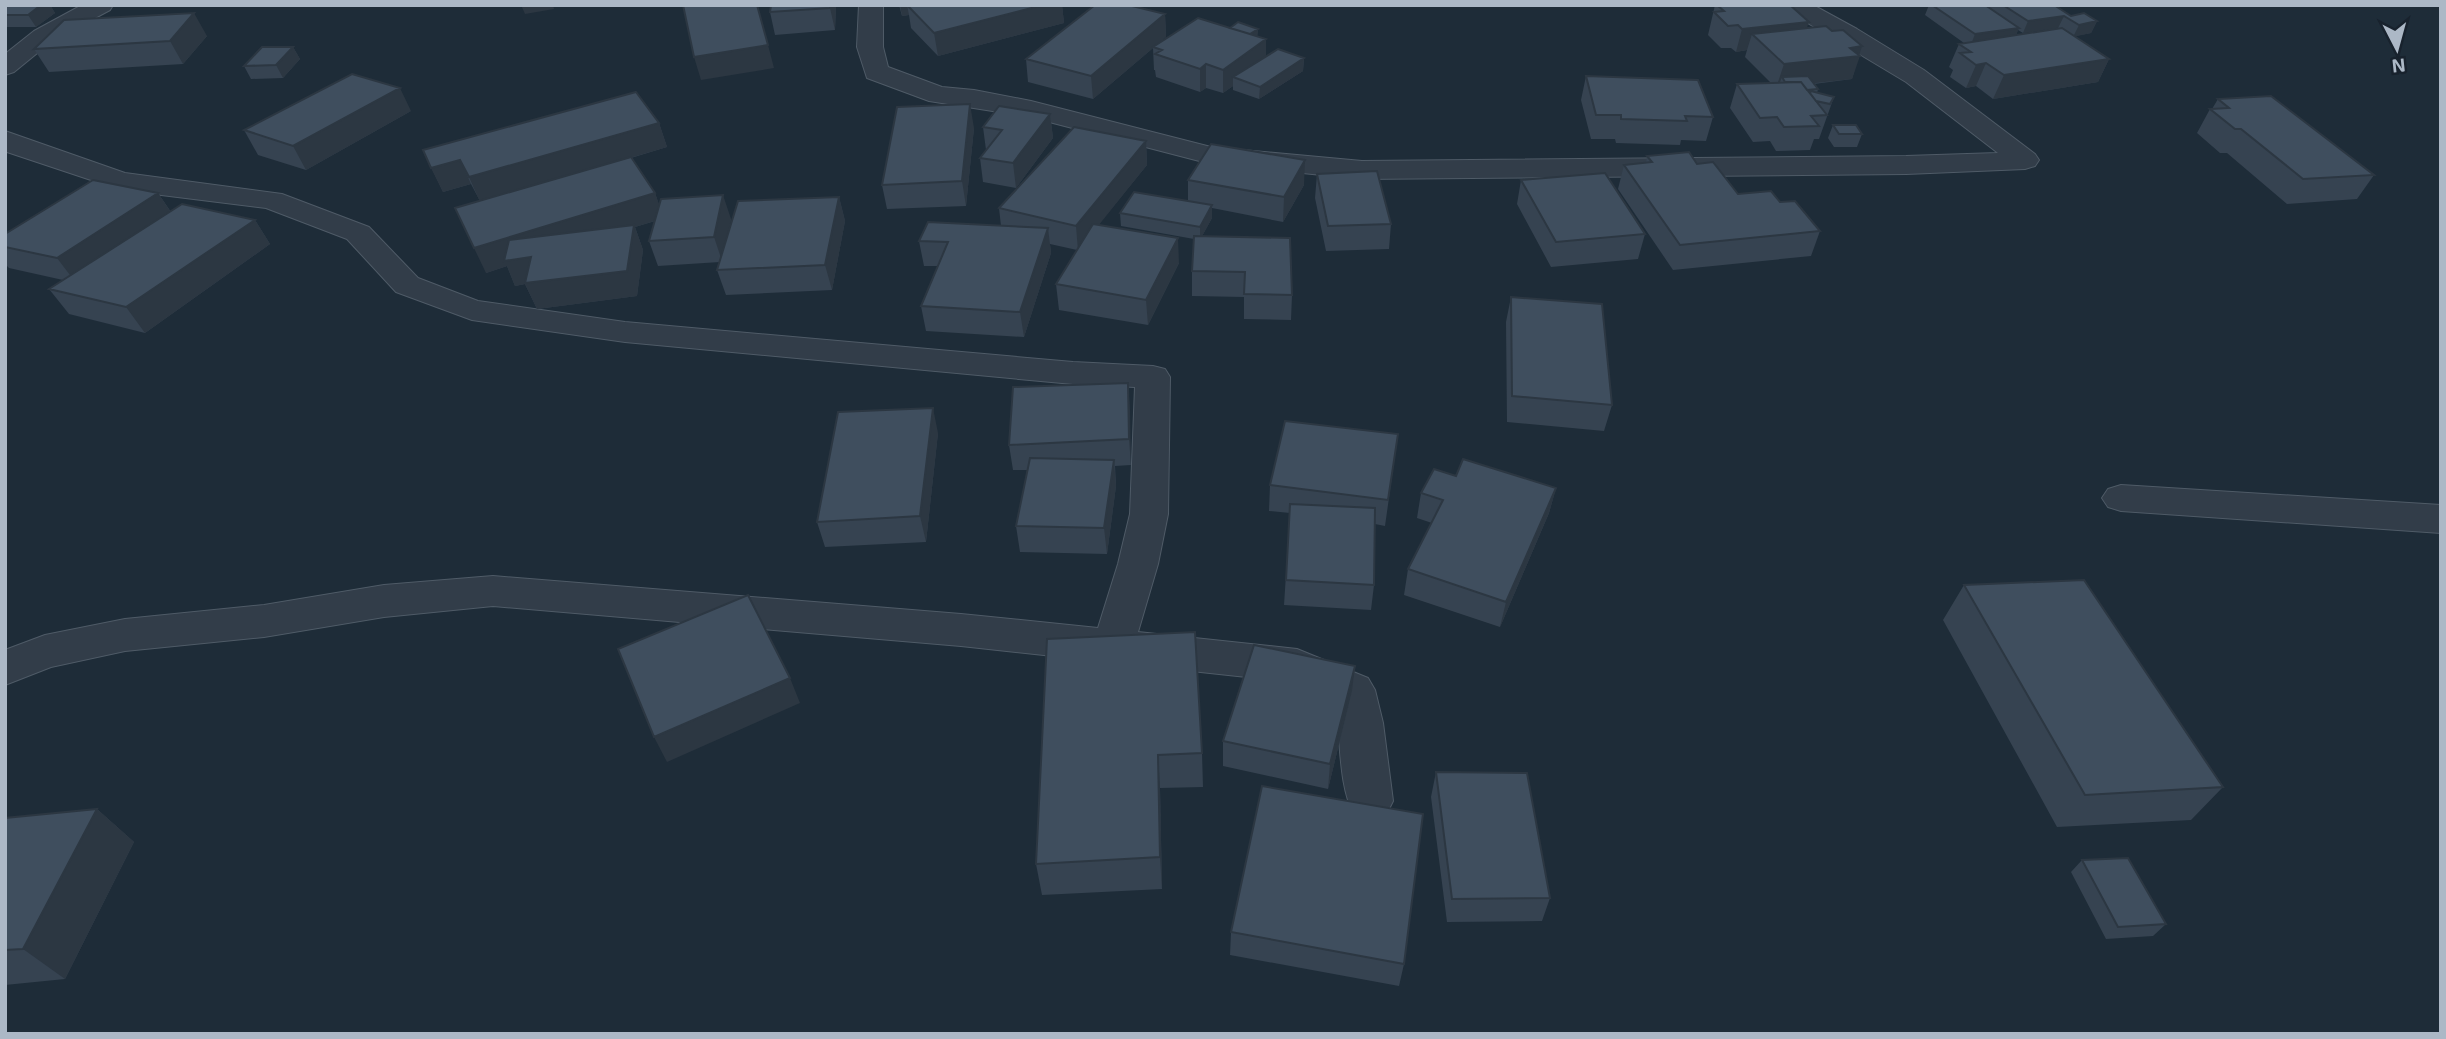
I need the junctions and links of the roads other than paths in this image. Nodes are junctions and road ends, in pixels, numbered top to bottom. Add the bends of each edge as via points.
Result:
1 (101, 5) edge
2 (870, 5) edge
3 (1795, 5) edge
4 (43, 36) junction
5 (5, 38) edge
6 (5, 67) edge
7 (5, 139) edge
8 (2121, 498) dead end
9 (2441, 519) edge
10 (1113, 646) junction
11 (5, 668) edge
12 (1370, 801) dead end

1 - 4 street
2 - 3 street via 870,47 876,72 938,95 1031,109 1211,155 1362,170 2025,160 1915,76
4 - 5 street
4 - 6 street
7 - 10 street via 121,181 272,200 358,233 407,285 472,310 625,332 1153,377 1149,513
8 - 9 street
10 - 11 street via 493,591 125,635 45,652
10 - 12 street via 1297,666 1353,690 1362,723

